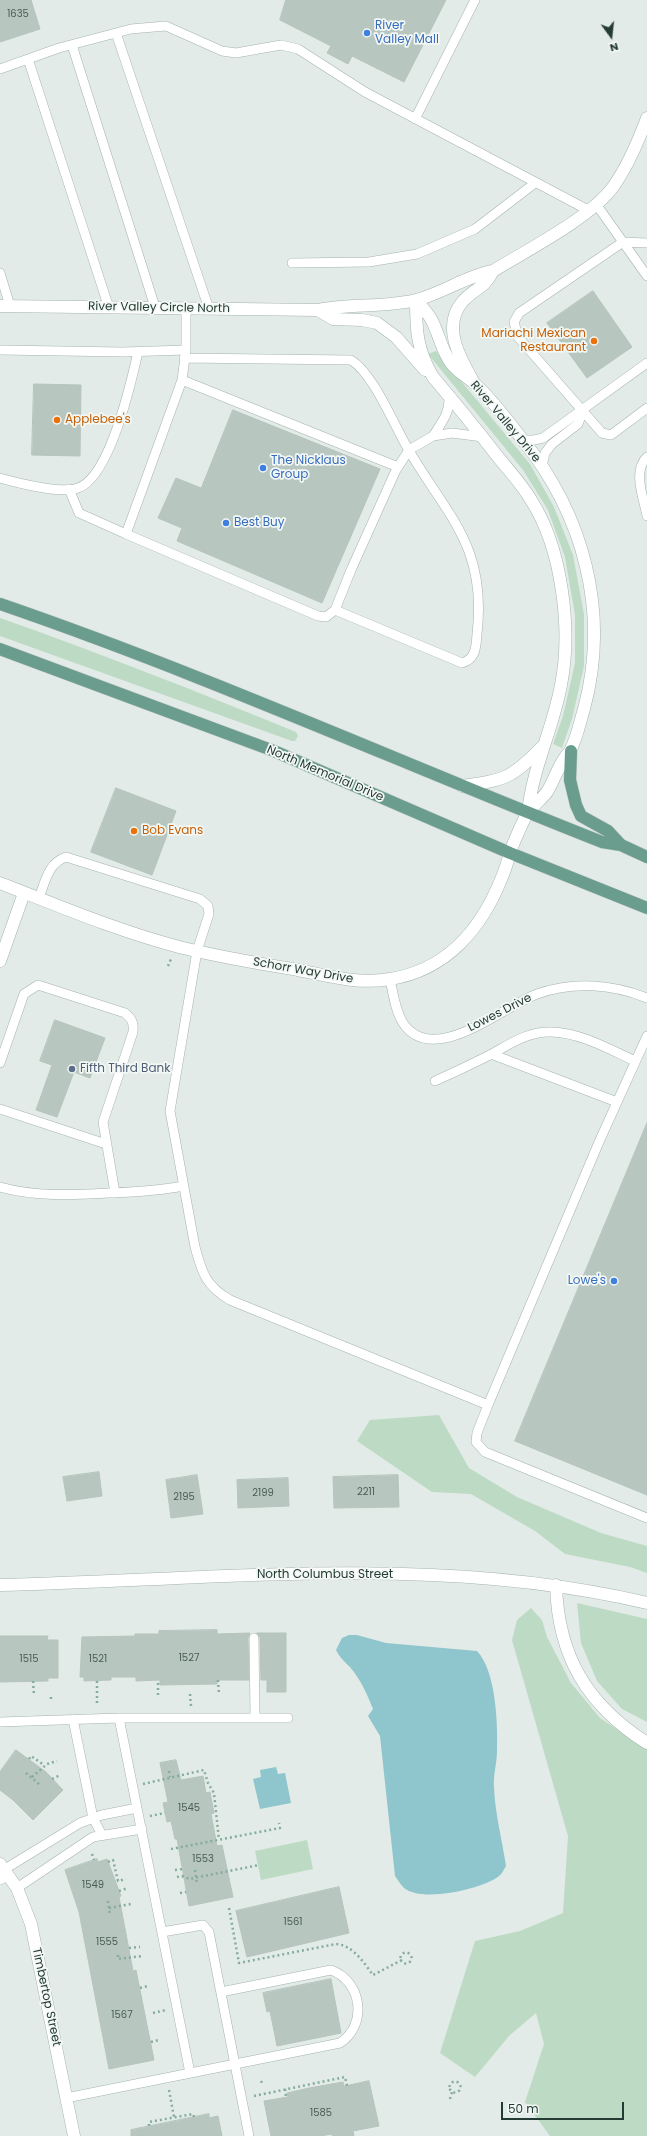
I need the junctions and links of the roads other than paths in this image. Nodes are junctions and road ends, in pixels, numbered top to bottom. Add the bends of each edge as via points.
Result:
1 (475, 0) edge
2 (116, 33) junction
3 (72, 45) junction
4 (28, 59) junction
5 (0, 69) edge
6 (415, 119) junction
7 (647, 119) edge
8 (535, 182) junction
9 (592, 207) junction
10 (623, 242) junction
11 (647, 243) edge
12 (292, 264) dead end
13 (493, 271) junction
14 (0, 273) edge
15 (647, 276) edge
16 (416, 300) junction
17 (5, 306) edge
18 (155, 307) junction
19 (109, 308) junction
20 (186, 309) junction
21 (209, 309) junction
22 (318, 310) junction
23 (0, 350) edge
24 (138, 352) junction
25 (185, 354) junction
26 (647, 363) edge
27 (433, 377) junction
28 (182, 380) junction
29 (474, 382) junction
30 (449, 396) junction
31 (647, 408) edge
32 (583, 411) junction
33 (434, 436) junction
34 (482, 437) junction
35 (523, 440) junction
36 (409, 450) junction
37 (647, 457) edge
38 (542, 466) junction
39 (398, 468) junction
40 (0, 478) edge
41 (69, 489) junction
42 (647, 516) edge
43 (126, 534) junction
44 (0, 604) edge
45 (335, 610) junction
46 (0, 649) edge
47 (543, 746) junction
48 (571, 751) junction
49 (462, 786) junction
50 (528, 813) junction
51 (621, 846) junction
52 (510, 853) junction
53 (647, 857) edge
54 (0, 883) edge
55 (24, 893) junction
56 (39, 898) junction
57 (647, 908) edge
58 (197, 951) junction
59 (0, 961) edge
60 (390, 979) junction
61 (647, 998) edge
62 (647, 1036) edge
63 (491, 1054) junction
64 (635, 1060) junction
65 (0, 1063) edge
66 (435, 1081) dead end
67 (617, 1102) junction
68 (0, 1109) edge
69 (106, 1144) junction
70 (183, 1186) junction
71 (0, 1187) edge
72 (115, 1193) junction
73 (488, 1405) junction
74 (647, 1518) edge
75 (0, 1585) edge
76 (556, 1585) junction
77 (647, 1603) edge
78 (254, 1638) dead end
79 (119, 1718) junction
80 (255, 1718) junction
81 (288, 1718) dead end
82 (73, 1720) junction
83 (0, 1722) edge
84 (647, 1743) edge
85 (137, 1808) junction
86 (93, 1818) junction
87 (142, 1829) junction
88 (102, 1835) junction
89 (3, 1872) edge
90 (17, 1888) junction
91 (162, 1932) junction
92 (221, 1992) junction
93 (234, 2065) junction
94 (190, 2073) junction
95 (66, 2098) junction
96 (74, 2136) edge
97 (249, 2136) edge

1 - 6 lane
2 - 3 lane
2 - 6 lane via 166,26 222,51 236,53 281,44 298,49 365,92
2 - 21 lane
3 - 4 lane
3 - 18 lane
4 - 5 lane
4 - 19 lane
6 - 8 lane
7 - 9 street via 622,172 613,186
8 - 9 lane
8 - 12 lane via 475,229 417,254 369,262
9 - 10 lane
9 - 13 street
10 - 11 lane
10 - 15 lane
10 - 32 lane via 519,313 514,322 518,337
13 - 16 street, River Valley Circle North via 477,274
13 - 29 street via 487,283 463,302 456,312 453,324 459,355
14 - 17 lane
16 - 22 street, River Valley Circle North
16 - 27 street via 419,348
16 - 29 street, River Valley Drive via 432,320 440,346 448,360 458,372
17 - 19 street, River Valley Circle North
18 - 19 street, River Valley Circle North
18 - 20 street, River Valley Circle North
20 - 21 street, River Valley Circle North
20 - 25 lane
21 - 22 street, River Valley Circle North
22 - 27 street, River Valley Circle North via 333,319 377,323 396,338
23 - 24 lane
24 - 25 lane
24 - 41 lane via 127,402 102,463 91,482
25 - 28 lane
25 - 36 lane via 351,360 366,373
26 - 32 lane
27 - 30 street
28 - 39 lane
28 - 43 lane
29 - 35 street, River Valley Drive
30 - 33 lane via 450,408
30 - 34 street
31 - 32 lane via 611,435 602,433
32 - 35 lane via 543,438
32 - 38 lane via 578,424 552,444 545,453
33 - 34 lane via 452,433
33 - 36 lane
34 - 47 street via 532,501 550,543 559,573 564,621 564,663 555,714
35 - 38 street, River Valley Drive
36 - 39 lane
36 - 45 lane via 453,518 466,543 475,569 479,600 475,651 472,657 462,663
37 - 42 lane via 639,474
38 - 48 street, River Valley Drive via 575,528 586,559 593,612 593,662 588,693
39 - 45 lane via 350,570
40 - 41 lane
41 - 43 lane via 79,512
43 - 45 lane via 318,616 326,617
44 - 49 main road via 258,702
46 - 52 main road, North Memorial Drive via 274,751
47 - 49 street via 510,776 497,781
47 - 50 street via 542,758 530,791
48 - 50 street, River Valley Drive via 545,794
48 - 51 main road via 570,780 579,811 590,823 608,832
49 - 50 main road
50 - 51 main road via 602,842
50 - 52 street, Schorr Way Drive
51 - 53 main road
52 - 57 main road, North Memorial Drive
52 - 60 street, Schorr Way Drive via 503,876 489,905 476,926 460,944 443,959
54 - 55 street, Schorr Way Drive
55 - 56 street, Schorr Way Drive
55 - 59 street
56 - 58 street, Schorr Way Drive via 133,933
56 - 58 lane via 50,869 58,860 66,857 200,899 208,906 209,914
58 - 60 street, Schorr Way Drive via 337,977 358,980
58 - 70 lane via 170,1111
60 - 61 lane, Lowes Drive via 402,1022 414,1035 434,1041 453,1037 521,1001 559,988 581,985 605,986
62 - 64 lane
63 - 64 lane via 523,1036 553,1032 577,1036
63 - 66 lane
63 - 67 lane
64 - 67 lane
65 - 69 lane via 24,994 33,987 44,986 125,1013 132,1020 133,1032 104,1113
67 - 73 lane
68 - 69 lane
69 - 72 lane
70 - 72 lane via 162,1191
70 - 73 lane via 201,1268 207,1282 217,1292 230,1300
71 - 72 lane via 21,1193 47,1195
73 - 74 lane via 476,1442 484,1452
75 - 76 street, North Columbus Street via 358,1574 455,1576
76 - 77 street, North Columbus Street
76 - 84 street via 557,1612 562,1634 581,1678 594,1699 610,1717
78 - 80 lane
79 - 80 lane
79 - 82 lane
79 - 85 lane
80 - 81 lane
82 - 83 lane
82 - 86 lane
85 - 86 lane
85 - 87 lane
86 - 88 lane
86 - 89 lane via 80,1823
87 - 88 lane
87 - 91 lane
88 - 90 lane via 93,1837
89 - 90 street, Timbertop Street
90 - 95 street, Timbertop Street via 31,1924
91 - 92 lane via 197,1925 206,1928 209,1932
91 - 94 lane
92 - 93 lane
92 - 93 lane via 331,1970 346,1977 355,1991 359,2010 356,2026 349,2037 340,2043
93 - 94 lane
93 - 97 lane
94 - 95 lane
95 - 96 street, Timbertop Street

